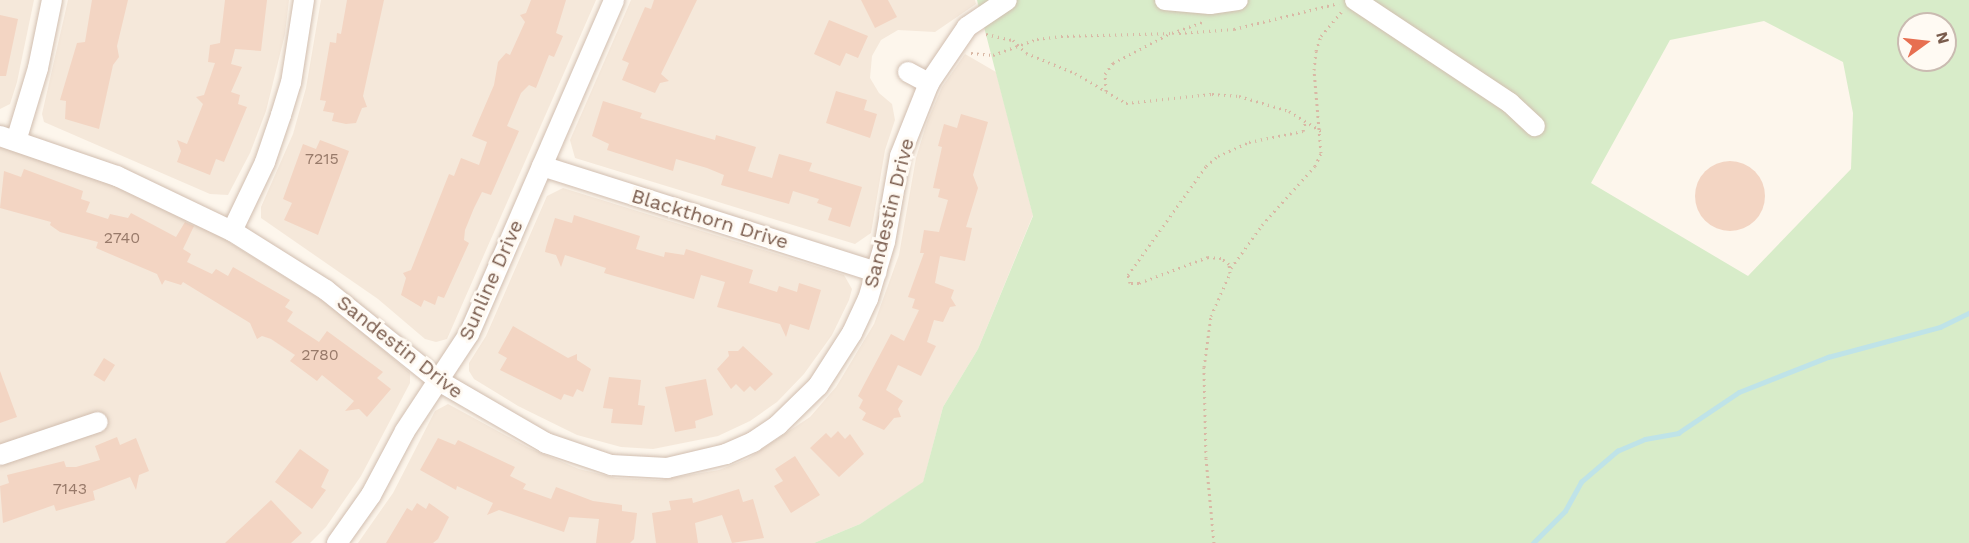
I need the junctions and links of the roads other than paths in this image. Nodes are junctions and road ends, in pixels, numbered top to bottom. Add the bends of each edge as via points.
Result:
1 (51, 0) edge
2 (304, 0) edge
3 (614, 0) edge
4 (1007, 0) edge
5 (1165, 0) edge
6 (1238, 0) edge
7 (1350, 4) edge
8 (908, 72) dead end
9 (929, 83) junction
10 (1535, 126) dead end
11 (8, 138) edge
12 (542, 166) junction
13 (232, 231) junction
14 (877, 272) junction
15 (439, 381) junction
16 (98, 422) dead end
17 (0, 455) edge
18 (337, 543) edge

1 - 11 street via 38,68
2 - 13 street via 291,83 265,162
3 - 12 street, Sunline Drive
4 - 9 street, Sandestin Drive via 974,22 951,48
5 - 6 street via 1210,4
7 - 10 street via 1510,103
8 - 9 street
9 - 14 street, Sandestin Drive via 900,156
11 - 13 street, Sandestin Drive via 117,176
12 - 14 street, Blackthorn Drive
12 - 15 street, Sunline Drive via 469,334
13 - 15 street, Sandestin Drive via 326,290
14 - 15 street, Sandestin Drive via 842,351 798,408 753,441 697,463 637,468 582,458 505,422
15 - 18 street, Sunline Drive via 405,431 371,495
16 - 17 street

